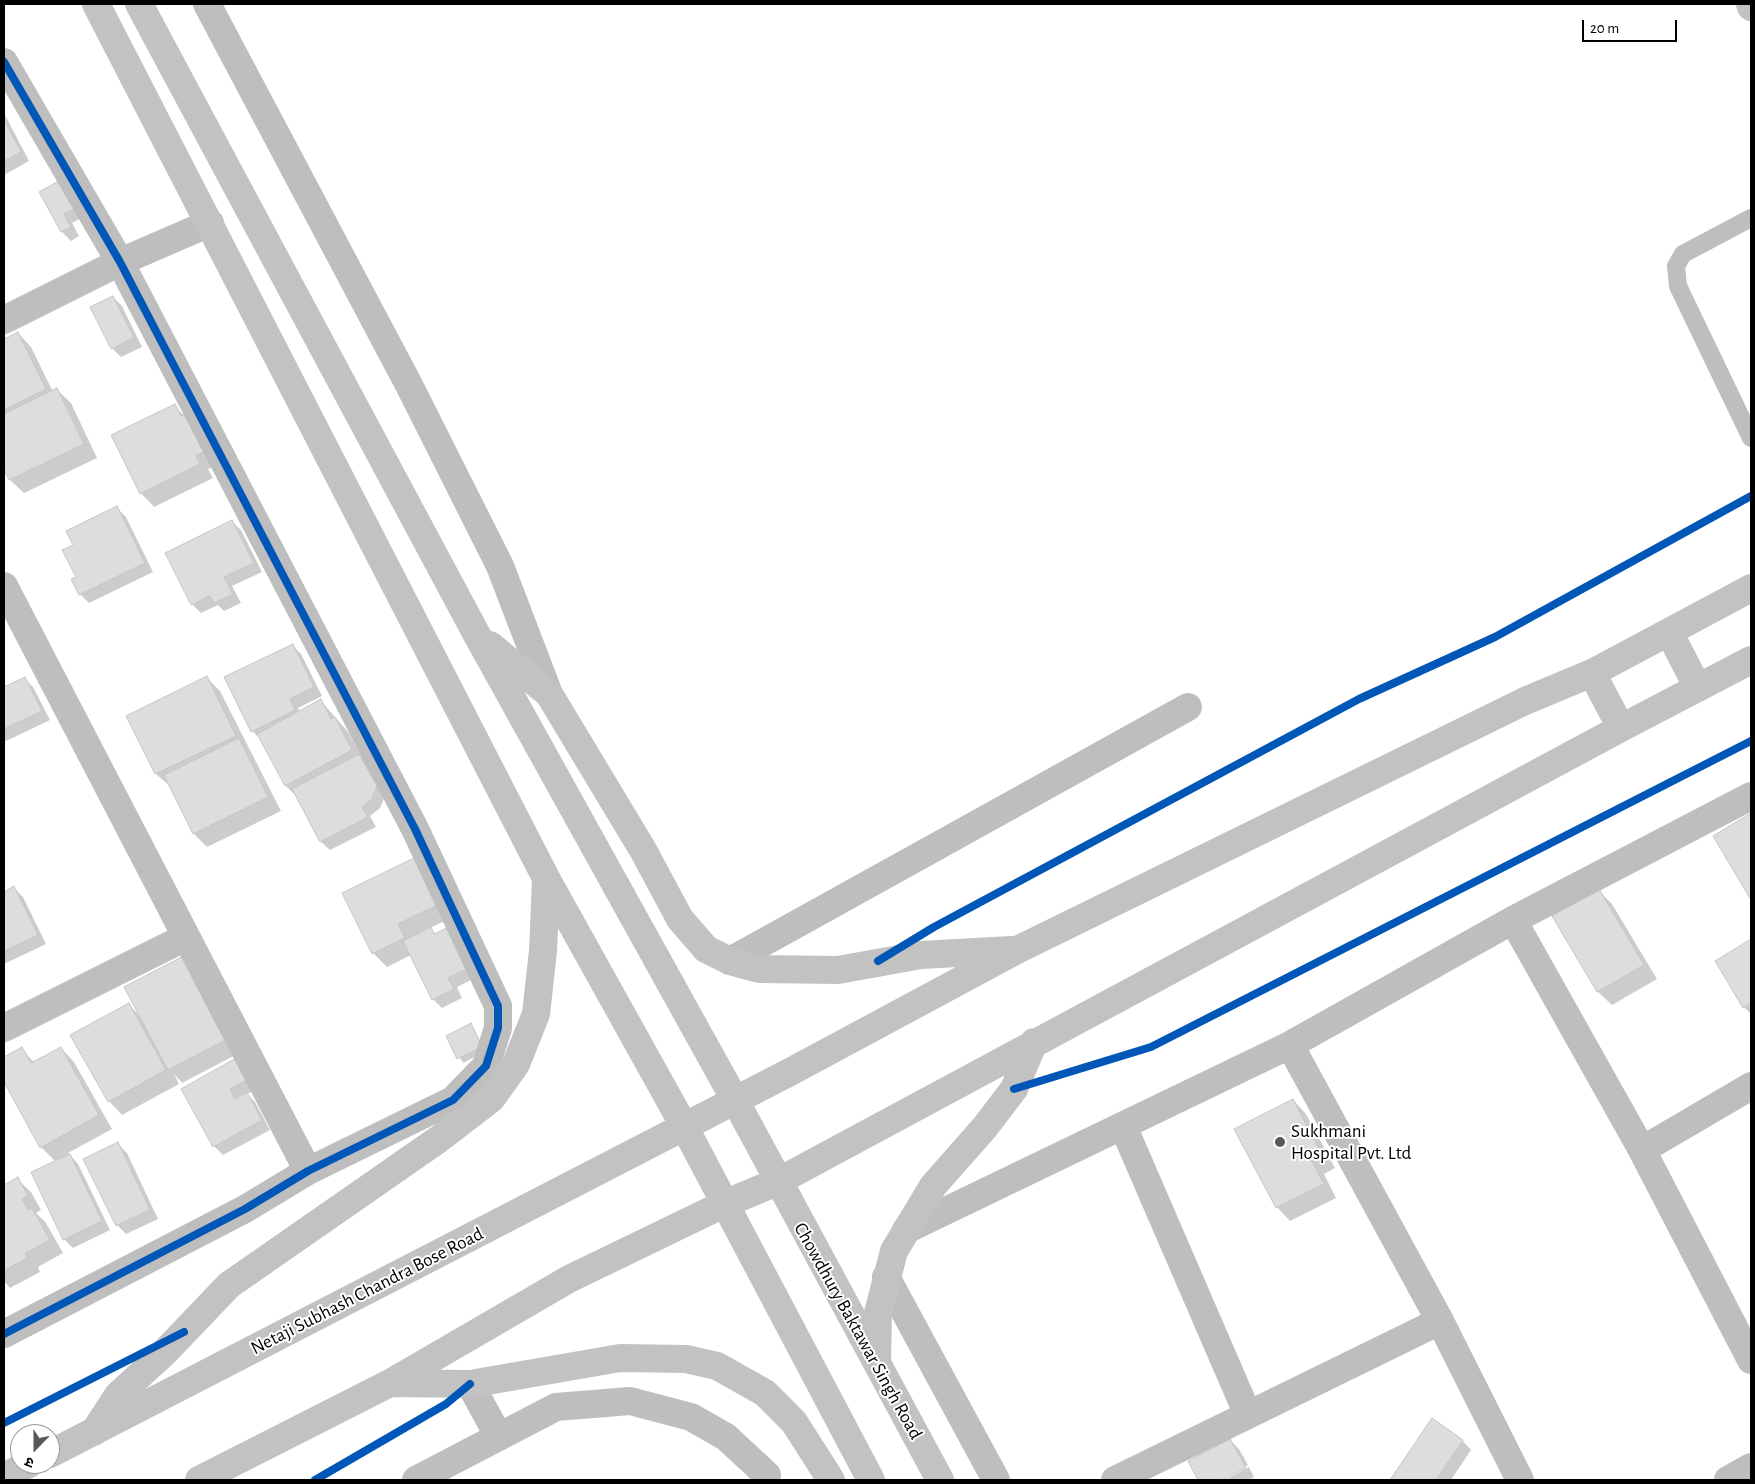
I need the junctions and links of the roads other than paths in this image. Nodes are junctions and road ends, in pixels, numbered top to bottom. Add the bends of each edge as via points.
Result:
1 (96, 4) edge
2 (139, 4) edge
3 (208, 4) edge
4 (4, 63) edge
5 (1751, 218) edge
6 (210, 223) junction
7 (120, 262) junction
8 (4, 320) edge
9 (1751, 438) edge
10 (4, 586) edge
11 (1751, 588) edge
12 (1669, 632) junction
13 (477, 635) junction
14 (1751, 660) edge
15 (1592, 673) junction
16 (1698, 688) junction
17 (549, 694) junction
18 (1188, 706) dead end
19 (1621, 728) junction
20 (1751, 796) edge
21 (546, 878) junction
22 (1513, 920) junction
23 (186, 937) junction
24 (1018, 950) junction
25 (730, 961) junction
26 (4, 1028) edge
27 (1034, 1042) junction
28 (1290, 1045) junction
29 (1751, 1086) edge
30 (735, 1100) junction
31 (684, 1126) junction
32 (1123, 1126) junction
33 (1642, 1150) junction
34 (308, 1170) junction
35 (777, 1182) junction
36 (724, 1204) junction
37 (906, 1230) junction
38 (886, 1277) junction
39 (1440, 1321) junction
40 (4, 1334) edge
41 (1751, 1360) edge
42 (877, 1364) junction
43 (390, 1383) junction
44 (470, 1384) junction
45 (1248, 1415) junction
46 (93, 1433) junction
47 (500, 1437) junction
48 (60, 1449) edge
49 (1751, 1467) edge
50 (759, 1478) edge
51 (198, 1480) edge
52 (416, 1480) edge
53 (831, 1480) edge
54 (871, 1480) edge
55 (940, 1480) edge
56 (996, 1480) edge
57 (1115, 1480) edge
58 (1520, 1480) edge
59 (1728, 1480) edge

1 - 6 main road
2 - 13 main road, Chowdhury Baktawar Singh Road
3 - 17 street via 409,385 500,566
4 - 7 street
5 - 9 lane via 1683,254 1676,266 1678,286
6 - 7 street
6 - 21 main road
7 - 8 street
7 - 34 street via 415,829 498,1006 498,1028 486,1066 453,1100
10 - 23 street
11 - 12 main road, Netaji Subhash Chandra Bose Road
12 - 15 main road, Netaji Subhash Chandra Bose Road
12 - 16 main road
13 - 17 main road
13 - 30 main road, Chowdhury Baktawar Singh Road
14 - 16 main road
15 - 19 main road
15 - 24 main road, Netaji Subhash Chandra Bose Road via 1526,700
16 - 19 main road
17 - 25 main road via 643,850 680,919 706,949
18 - 25 street
19 - 27 main road
20 - 22 street
21 - 31 main road
21 - 46 main road via 536,1014 516,1064 491,1099 439,1139 228,1285 163,1354 118,1395
22 - 28 street
22 - 33 street
23 - 26 street
23 - 34 street
24 - 25 main road via 921,955 838,970 759,969
24 - 30 main road, Netaji Subhash Chandra Bose Road
27 - 35 main road
27 - 37 main road via 1014,1089 933,1186
28 - 32 street
28 - 39 street
29 - 33 street
30 - 31 main road, Netaji Subhash Chandra Bose Road
30 - 35 main road, Chowdhury Baktawar Singh Road
31 - 36 main road
31 - 46 main road, Netaji Subhash Chandra Bose Road
32 - 37 street
32 - 45 street
33 - 41 street
34 - 40 street via 245,1209
35 - 36 main road
35 - 42 main road, Chowdhury Baktawar Singh Road
36 - 43 main road via 569,1279
36 - 54 main road
37 - 38 main road via 894,1251
38 - 42 main road via 878,1313
38 - 56 street
39 - 45 street
39 - 58 street
42 - 55 main road, Chowdhury Baktawar Singh Road
43 - 44 main road
43 - 51 main road
44 - 47 street
44 - 53 main road via 620,1358 686,1359 717,1366 765,1394 794,1422
45 - 57 street
46 - 48 main road, Netaji Subhash Chandra Bose Road
47 - 50 street via 556,1407 630,1401 691,1417 726,1437
47 - 52 street
49 - 59 street

